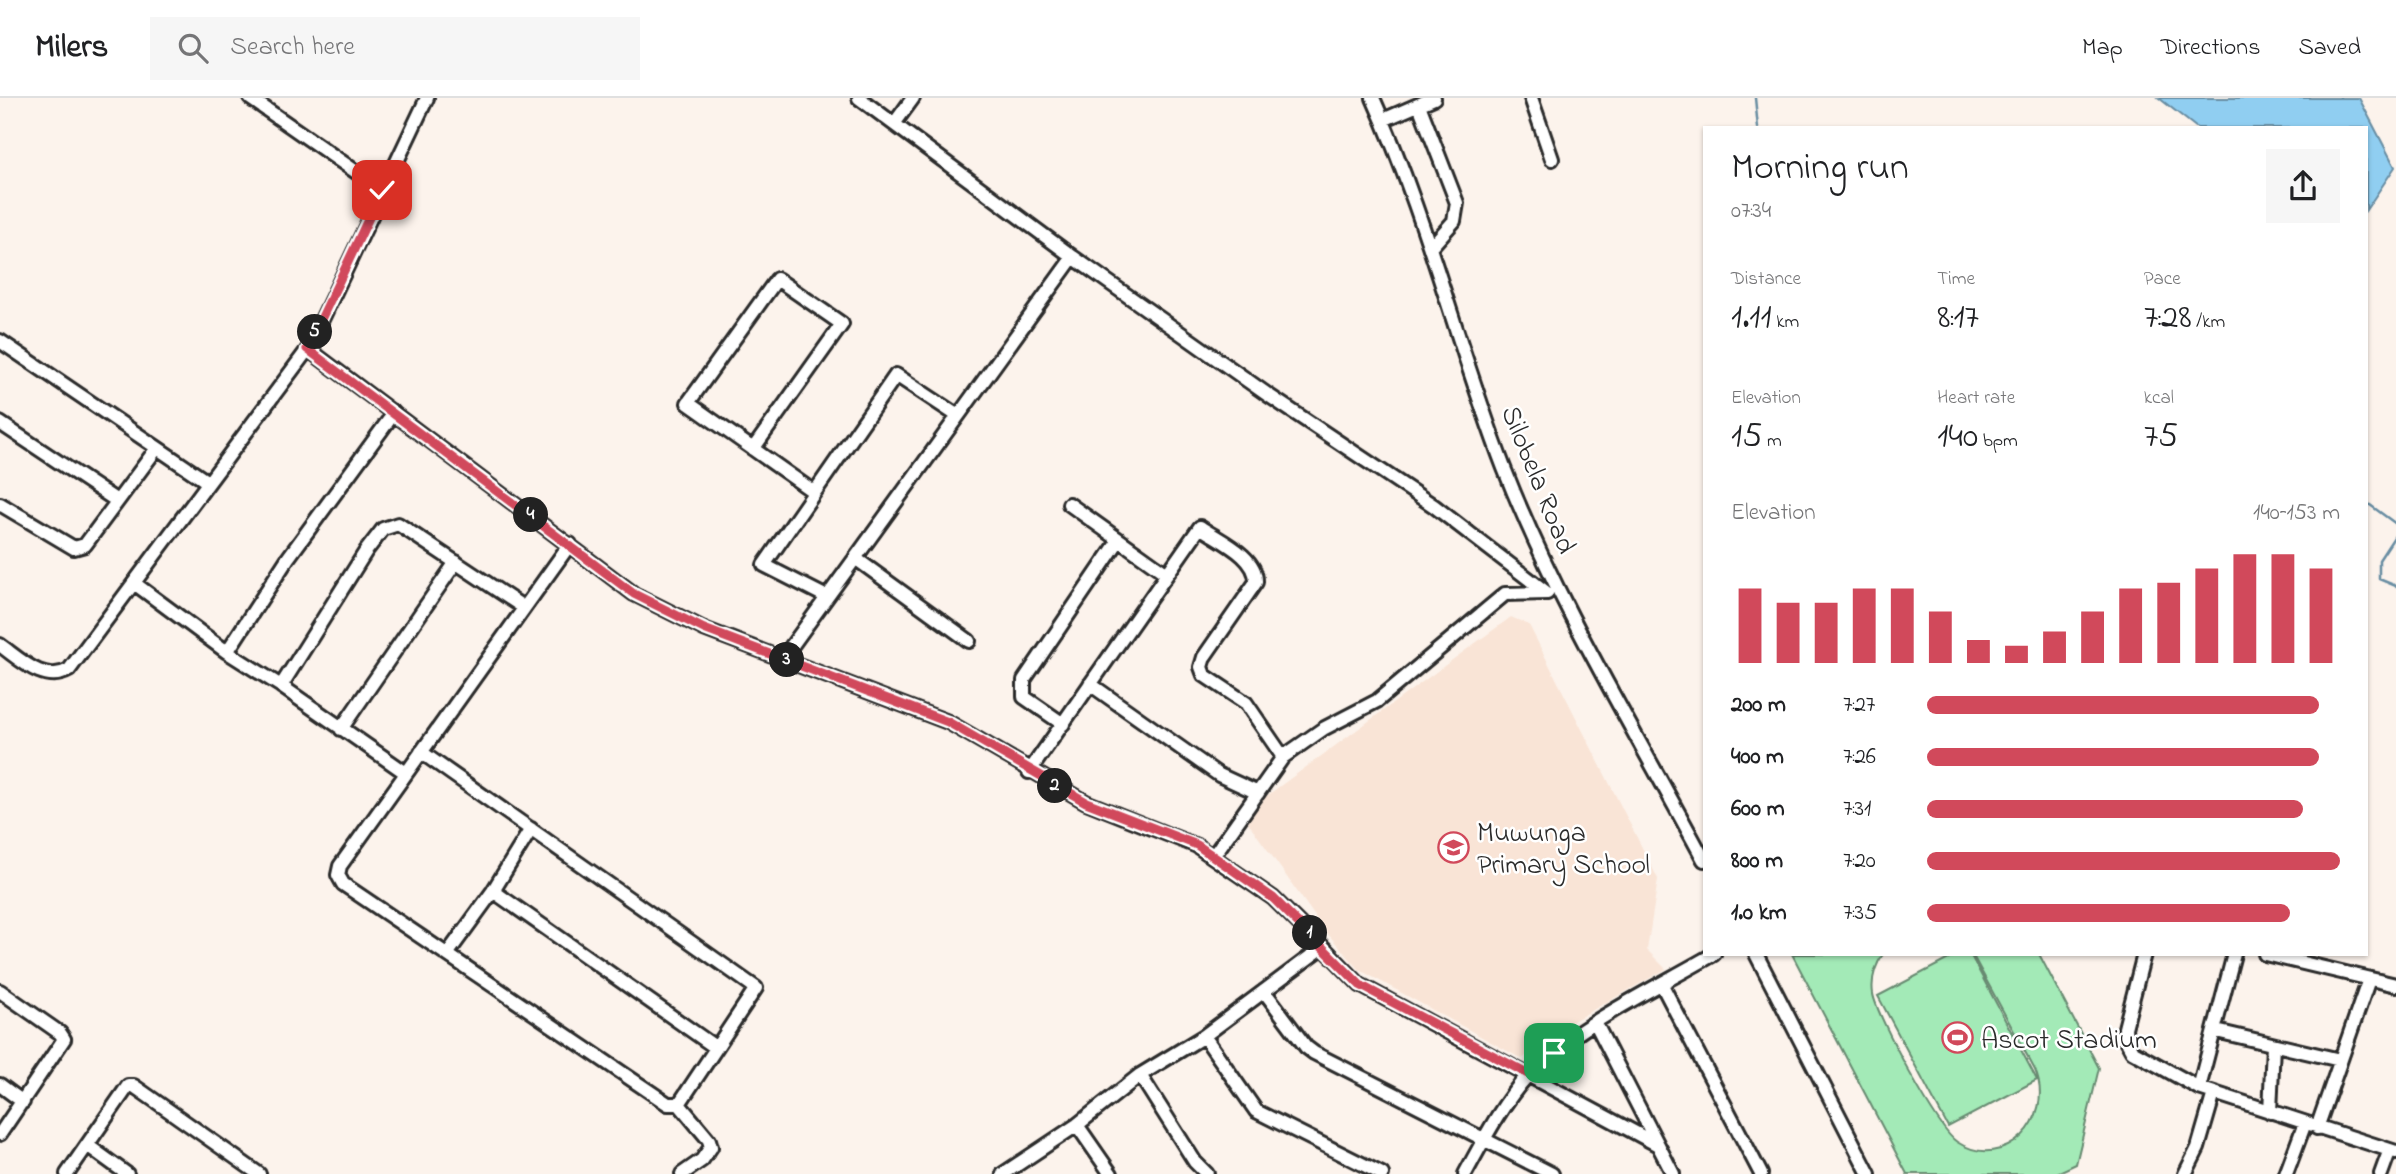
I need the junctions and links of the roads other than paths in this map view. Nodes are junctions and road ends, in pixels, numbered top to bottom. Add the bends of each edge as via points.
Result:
1 (250, 98) edge
2 (427, 98) edge
3 (859, 98) edge
4 (913, 98) edge
5 (1373, 98) edge
6 (1433, 98) edge
7 (1531, 98) edge
8 (1419, 105) junction
9 (1384, 120) junction
10 (894, 124) junction
11 (1552, 159) dead end
12 (382, 190) junction
13 (1431, 247) junction
14 (1073, 257) junction
15 (0, 341) edge
16 (307, 349) junction
17 (394, 413) junction
18 (958, 416) junction
19 (0, 423) edge
20 (157, 448) junction
21 (753, 449) junction
22 (206, 481) junction
23 (814, 492) junction
24 (117, 501) junction
25 (1069, 503) dead end
26 (0, 505) edge
27 (1119, 540) junction
28 (570, 544) junction
29 (855, 558) junction
30 (456, 562) junction
31 (1167, 574) junction
32 (134, 583) junction
33 (1547, 593) junction
34 (1562, 593) junction
35 (827, 597) junction
36 (523, 607) junction
37 (969, 641) dead end
38 (0, 645) edge
39 (227, 652) junction
40 (783, 658) junction
41 (1090, 684) junction
42 (281, 686) junction
43 (1063, 724) junction
44 (341, 729) junction
45 (421, 752) junction
46 (1283, 757) junction
47 (1029, 772) junction
48 (406, 773) junction
49 (1258, 793) junction
50 (531, 828) junction
51 (1214, 855) junction
52 (1703, 858) edge
53 (493, 891) junction
54 (1323, 947) junction
55 (449, 953) junction
56 (1711, 956) edge
57 (1757, 956) edge
58 (2143, 956) edge
59 (2234, 956) edge
60 (2272, 956) edge
61 (2369, 979) junction
62 (1662, 985) junction
63 (2396, 985) edge
64 (0, 991) edge
65 (1264, 991) junction
66 (1596, 1024) junction
67 (2216, 1031) junction
68 (1204, 1036) junction
69 (2273, 1045) junction
70 (715, 1047) junction
71 (2340, 1060) junction
72 (1528, 1074) junction
73 (1140, 1075) junction
74 (0, 1085) edge
75 (2199, 1088) junction
76 (2214, 1093) junction
77 (23, 1102) junction
78 (679, 1104) junction
79 (2270, 1112) junction
80 (1076, 1125) junction
81 (2311, 1126) junction
82 (0, 1134) edge
83 (1483, 1139) junction
84 (87, 1145) junction
85 (1658, 1145) junction
86 (2393, 1152) edge
87 (1009, 1172) edge
88 (66, 1174) edge
89 (127, 1174) edge
90 (259, 1174) edge
91 (682, 1174) edge
92 (1111, 1174) edge
93 (1207, 1174) edge
94 (1382, 1174) edge
95 (1465, 1174) edge
96 (1552, 1174) edge
97 (1673, 1174) edge
98 (1761, 1174) edge
99 (1869, 1174) edge
100 (2185, 1174) edge
101 (2286, 1174) edge
102 (2381, 1174) edge

1 - 12 street
2 - 12 street
3 - 10 street
4 - 10 street
5 - 9 street, Silobela Road
6 - 8 street
7 - 11 street
8 - 9 street
8 - 13 street via 1457,204 1454,221
9 - 13 street, Silobela Road
10 - 14 street
12 - 16 street
13 - 34 street, Silobela Road via 1503,466
14 - 18 street
14 - 33 street via 1433,506
15 - 20 street
16 - 17 street
16 - 22 street
17 - 28 street
17 - 39 street via 288,558
18 - 23 street via 896,375
18 - 29 street
19 - 24 street
20 - 22 street
20 - 24 street
21 - 21 street via 688,403 777,279 842,324
21 - 23 street
22 - 32 street
23 - 35 street via 764,565
24 - 26 street via 85,545 74,548
25 - 27 street
27 - 31 street
27 - 43 street via 1024,680 1024,698
28 - 36 street
28 - 40 street via 612,580 656,607
29 - 35 street
29 - 37 street
30 - 36 street
30 - 42 street via 398,524 388,525 366,551
30 - 44 street
31 - 41 street
31 - 46 street via 1200,527 1250,561 1256,582 1201,667 1204,675 1246,703
32 - 38 street via 69,670 59,676 44,675
32 - 39 street
33 - 34 street
33 - 46 street via 1505,594 1377,701 1323,729
34 - 52 street, Silobela Road
35 - 40 street
36 - 45 street
39 - 42 street
40 - 47 street via 948,722
41 - 43 street
41 - 49 street via 1219,775
42 - 44 street
43 - 47 street
44 - 48 street
45 - 48 street
45 - 50 street
46 - 49 street
47 - 51 street via 1086,802
48 - 55 street via 338,875 343,884
49 - 51 street
50 - 53 street
50 - 70 street via 752,982 755,993
51 - 54 street via 1273,898
53 - 55 street
53 - 70 street
54 - 65 street
54 - 72 street via 1360,985
55 - 78 street via 668,1104
56 - 62 street
57 - 99 street
58 - 75 street via 2126,1040 2132,1051
59 - 67 street
60 - 61 street
61 - 63 street
61 - 71 street
62 - 66 street
62 - 98 street
64 - 77 street via 64,1039
65 - 68 street
65 - 83 street via 1309,1050
66 - 72 street
66 - 85 street
67 - 69 street
67 - 75 street
68 - 73 street
68 - 94 street via 1256,1111
69 - 71 street
69 - 79 street
70 - 78 street
71 - 81 street
72 - 83 street
72 - 85 street
73 - 80 street
73 - 93 street
74 - 77 street
75 - 76 street
76 - 79 street
76 - 100 street via 2198,1149
77 - 82 street
78 - 91 street via 711,1147
79 - 81 street
80 - 87 street
80 - 92 street
81 - 86 street
81 - 101 street
83 - 95 street
83 - 96 street
84 - 88 street
84 - 89 street
84 - 90 street via 121,1090 134,1086
85 - 97 street
86 - 102 street

